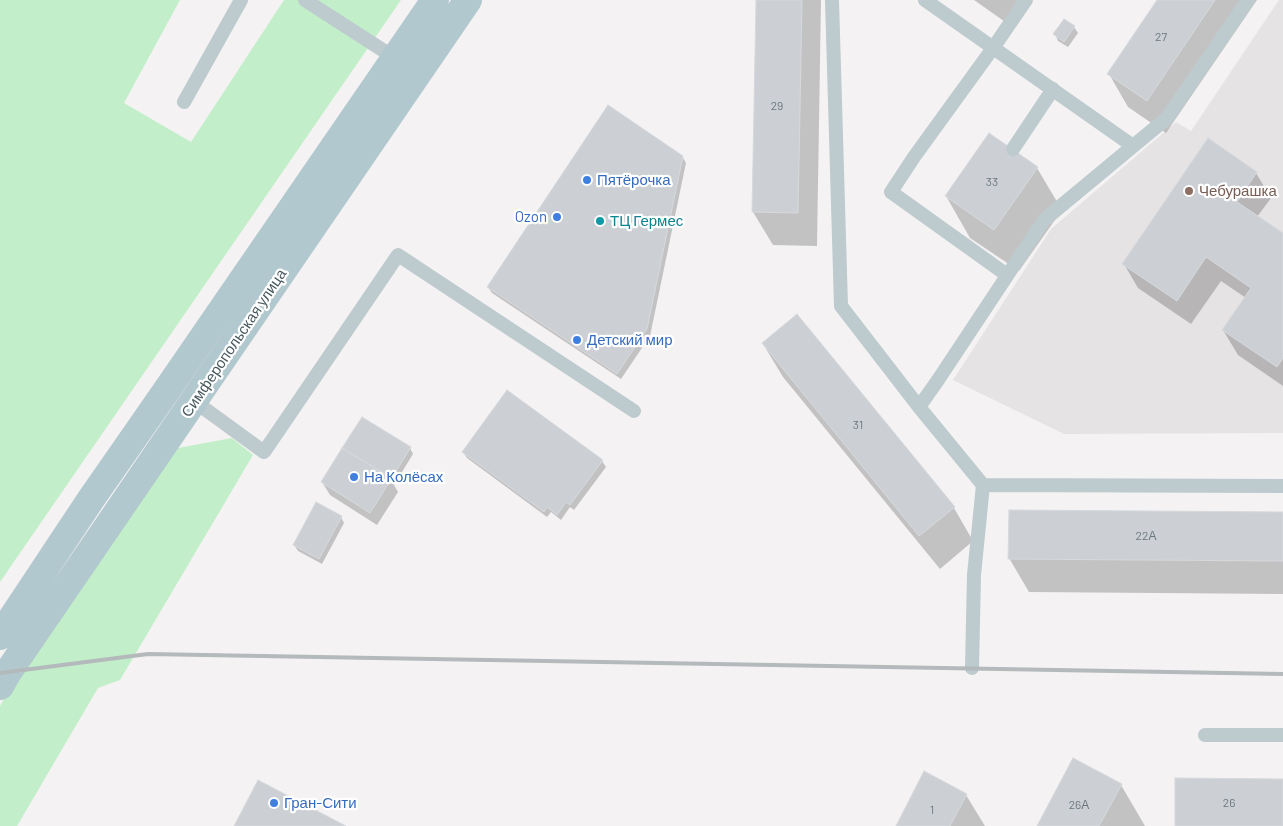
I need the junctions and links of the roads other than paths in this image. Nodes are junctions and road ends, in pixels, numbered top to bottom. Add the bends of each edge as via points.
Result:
1 (241, 0) edge
2 (305, 0) edge
3 (435, 0) edge
4 (468, 0) edge
5 (832, 0) edge
6 (925, 0) edge
7 (1026, 0) edge
8 (1248, 0) edge
9 (993, 48) junction
10 (395, 58) junction
11 (1053, 89) junction
12 (184, 102) dead end
13 (1133, 146) junction
14 (1013, 149) dead end
15 (1007, 275) junction
16 (194, 401) junction
17 (919, 407) junction
18 (634, 411) dead end
19 (983, 484) junction
20 (1283, 486) edge
21 (0, 636) edge
22 (972, 668) dead end
23 (0, 686) edge
24 (1204, 735) dead end
25 (1283, 736) edge

1 - 12 lane
2 - 10 lane
3 - 10 main road, Симферопольская улица
4 - 16 main road, Симферопольская улица
5 - 17 lane via 841,306
6 - 9 lane
7 - 9 lane
8 - 13 lane via 1167,118
9 - 11 lane
9 - 15 lane via 891,192
10 - 21 main road, Симферопольская улица
11 - 13 lane
11 - 14 lane
13 - 15 lane via 1044,220
15 - 17 lane
16 - 18 lane via 264,452 398,255
16 - 23 main road, Симферопольская улица
17 - 19 lane
19 - 20 lane
19 - 22 lane via 974,575
24 - 25 lane

